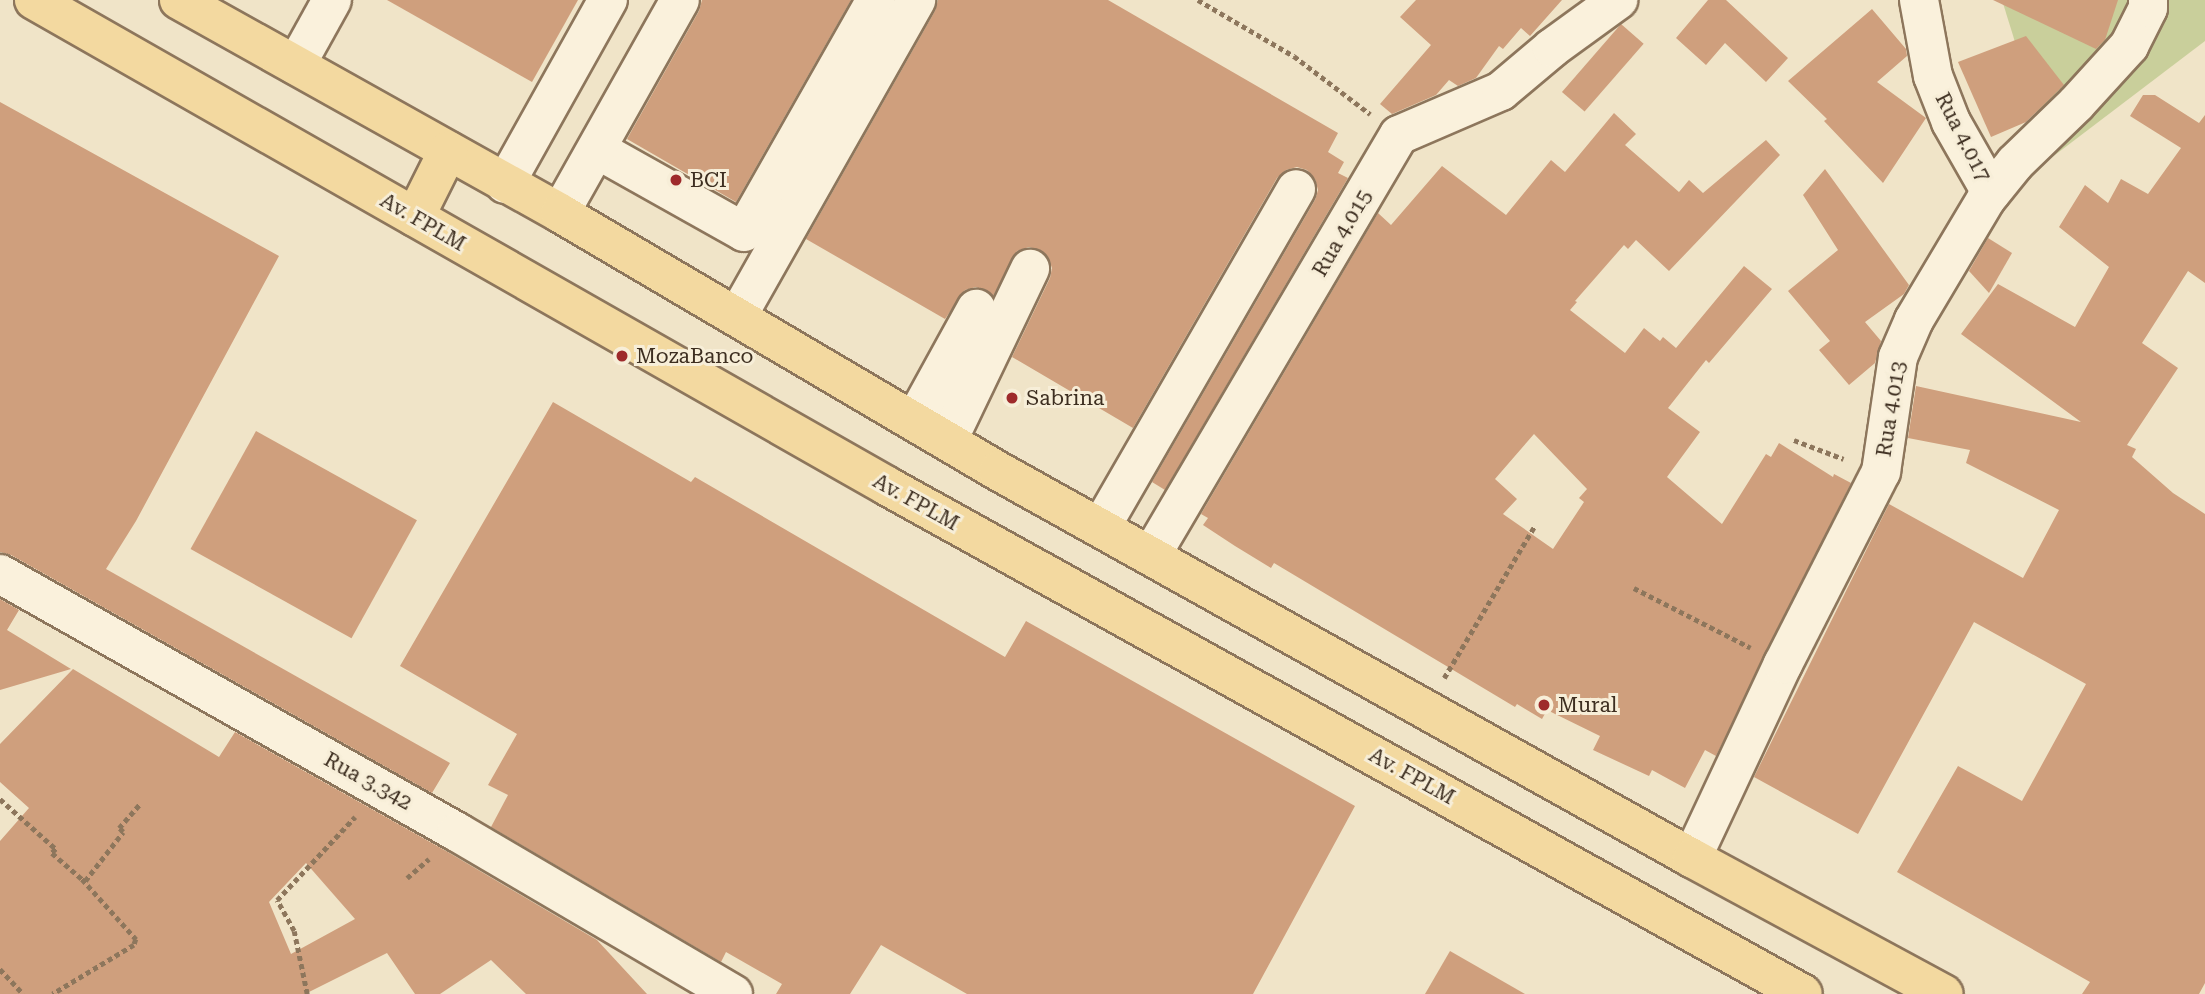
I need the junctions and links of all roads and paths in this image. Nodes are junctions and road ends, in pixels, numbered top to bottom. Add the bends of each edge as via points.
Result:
1 (34, 0) edge
2 (179, 0) edge
3 (332, 0) edge
4 (608, 0) edge
5 (680, 0) edge
6 (876, 0) edge
7 (916, 0) edge
8 (1198, 0) edge
9 (1618, 0) edge
10 (1919, 0) edge
11 (2148, 0) edge
12 (296, 65) junction
13 (1399, 135) junction
14 (598, 150) junction
15 (448, 151) junction
16 (506, 184) junction
17 (1296, 189) dead end
18 (1991, 192) junction
19 (560, 213) junction
20 (415, 217) junction
21 (1030, 269) dead end
22 (976, 309) dead end
23 (737, 317) junction
24 (915, 420) junction
25 (948, 440) junction
26 (1794, 440) dead end
27 (1881, 472) junction
28 (1101, 527) junction
29 (1535, 527) dead end
30 (1152, 554) junction
31 (0, 574) edge
32 (1634, 588) dead end
33 (1783, 664) junction
34 (1425, 709) junction
35 (383, 790) junction
36 (0, 799) edge
37 (140, 804) dead end
38 (1692, 858) junction
39 (85, 881) junction
40 (0, 969) edge
41 (714, 990) edge
42 (23, 994) edge
43 (53, 994) edge
44 (307, 994) edge
45 (1803, 994) edge
46 (1944, 994) edge

1 - 20 main road, Av. FPLM
2 - 12 main road
3 - 12 street
4 - 16 street
5 - 14 street
6 - 14 street via 744,232
7 - 23 street
8 - 13 path via 1294,56
9 - 13 street via 1501,91
10 - 18 street, Rua 4.017 via 1933,76 1951,122
11 - 18 street, Rua 4.013 via 2129,46
12 - 15 main road
13 - 30 street, Rua 4.015
14 - 19 street
15 - 16 main road
15 - 20 main road
16 - 19 main road
17 - 28 street
18 - 27 street, Rua 4.013 via 1914,320 1898,357
19 - 23 main road
20 - 45 main road, Av. FPLM via 899,493
21 - 25 street
22 - 24 street
23 - 24 main road
24 - 25 main road
25 - 28 main road
26 - 27 path
27 - 33 street, Rua 4.013
28 - 30 main road
29 - 34 path
30 - 34 main road
31 - 35 street, Rua 3.342
32 - 33 path
33 - 38 street, Rua 4.013
34 - 38 main road
35 - 41 street, Rua 3.342
35 - 44 path via 277,900 294,931
36 - 39 path
37 - 39 path
38 - 46 main road
39 - 43 path via 136,939 134,946
40 - 42 path

